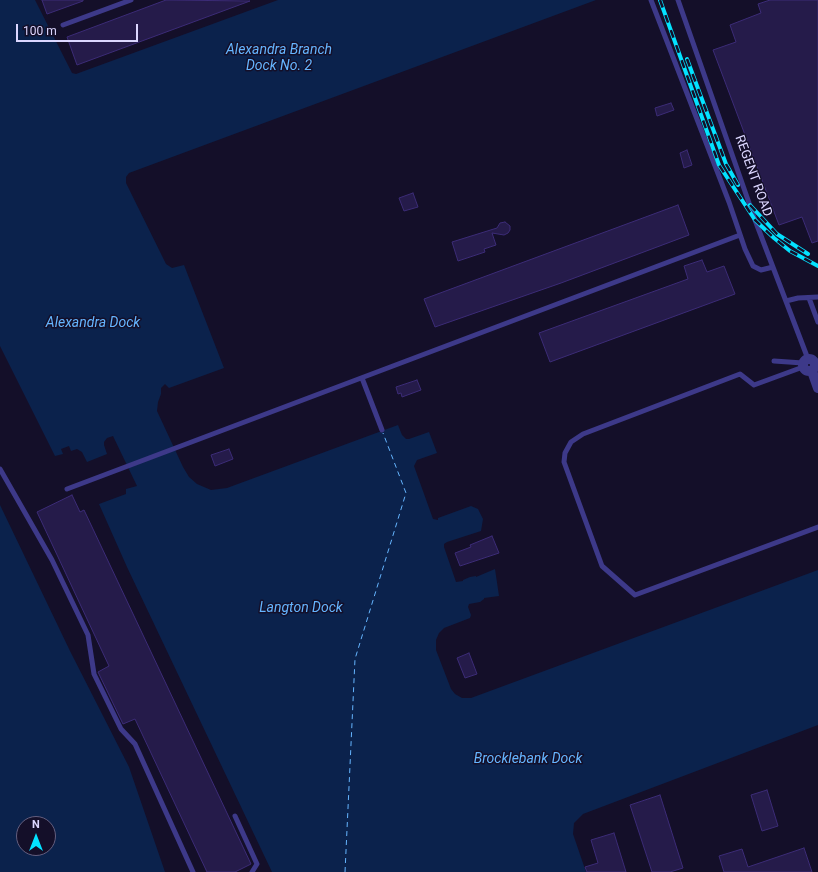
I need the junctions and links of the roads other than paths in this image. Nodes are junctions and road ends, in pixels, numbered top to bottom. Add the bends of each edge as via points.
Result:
1 (131, 0) edge
2 (651, 0) edge
3 (678, 0) edge
4 (63, 25) dead end
5 (740, 235) junction
6 (774, 267) junction
7 (809, 298) junction
8 (818, 298) edge
9 (786, 300) junction
10 (818, 322) edge
11 (774, 361) dead end
12 (806, 365) junction
13 (362, 378) junction
14 (818, 388) edge
15 (382, 430) dead end
16 (0, 469) edge
17 (67, 489) dead end
18 (818, 527) edge
19 (235, 816) dead end
20 (193, 872) edge
21 (252, 872) edge

1 - 4 lane
2 - 5 lane
3 - 6 lane, REGENT ROAD via 752,212
5 - 6 lane via 753,266 761,270
5 - 13 lane
6 - 9 lane, REGENT ROAD
7 - 8 lane
7 - 9 lane
7 - 10 lane
9 - 12 lane, REGENT ROAD
11 - 12 lane
12 - 14 street, REGENT ROAD
12 - 18 lane via 754,385 740,374 583,434 571,442 565,453 564,462 602,566 635,595
13 - 15 lane
13 - 17 lane
16 - 20 lane via 52,560 88,635 94,674 121,729 135,744
19 - 21 lane via 257,864

